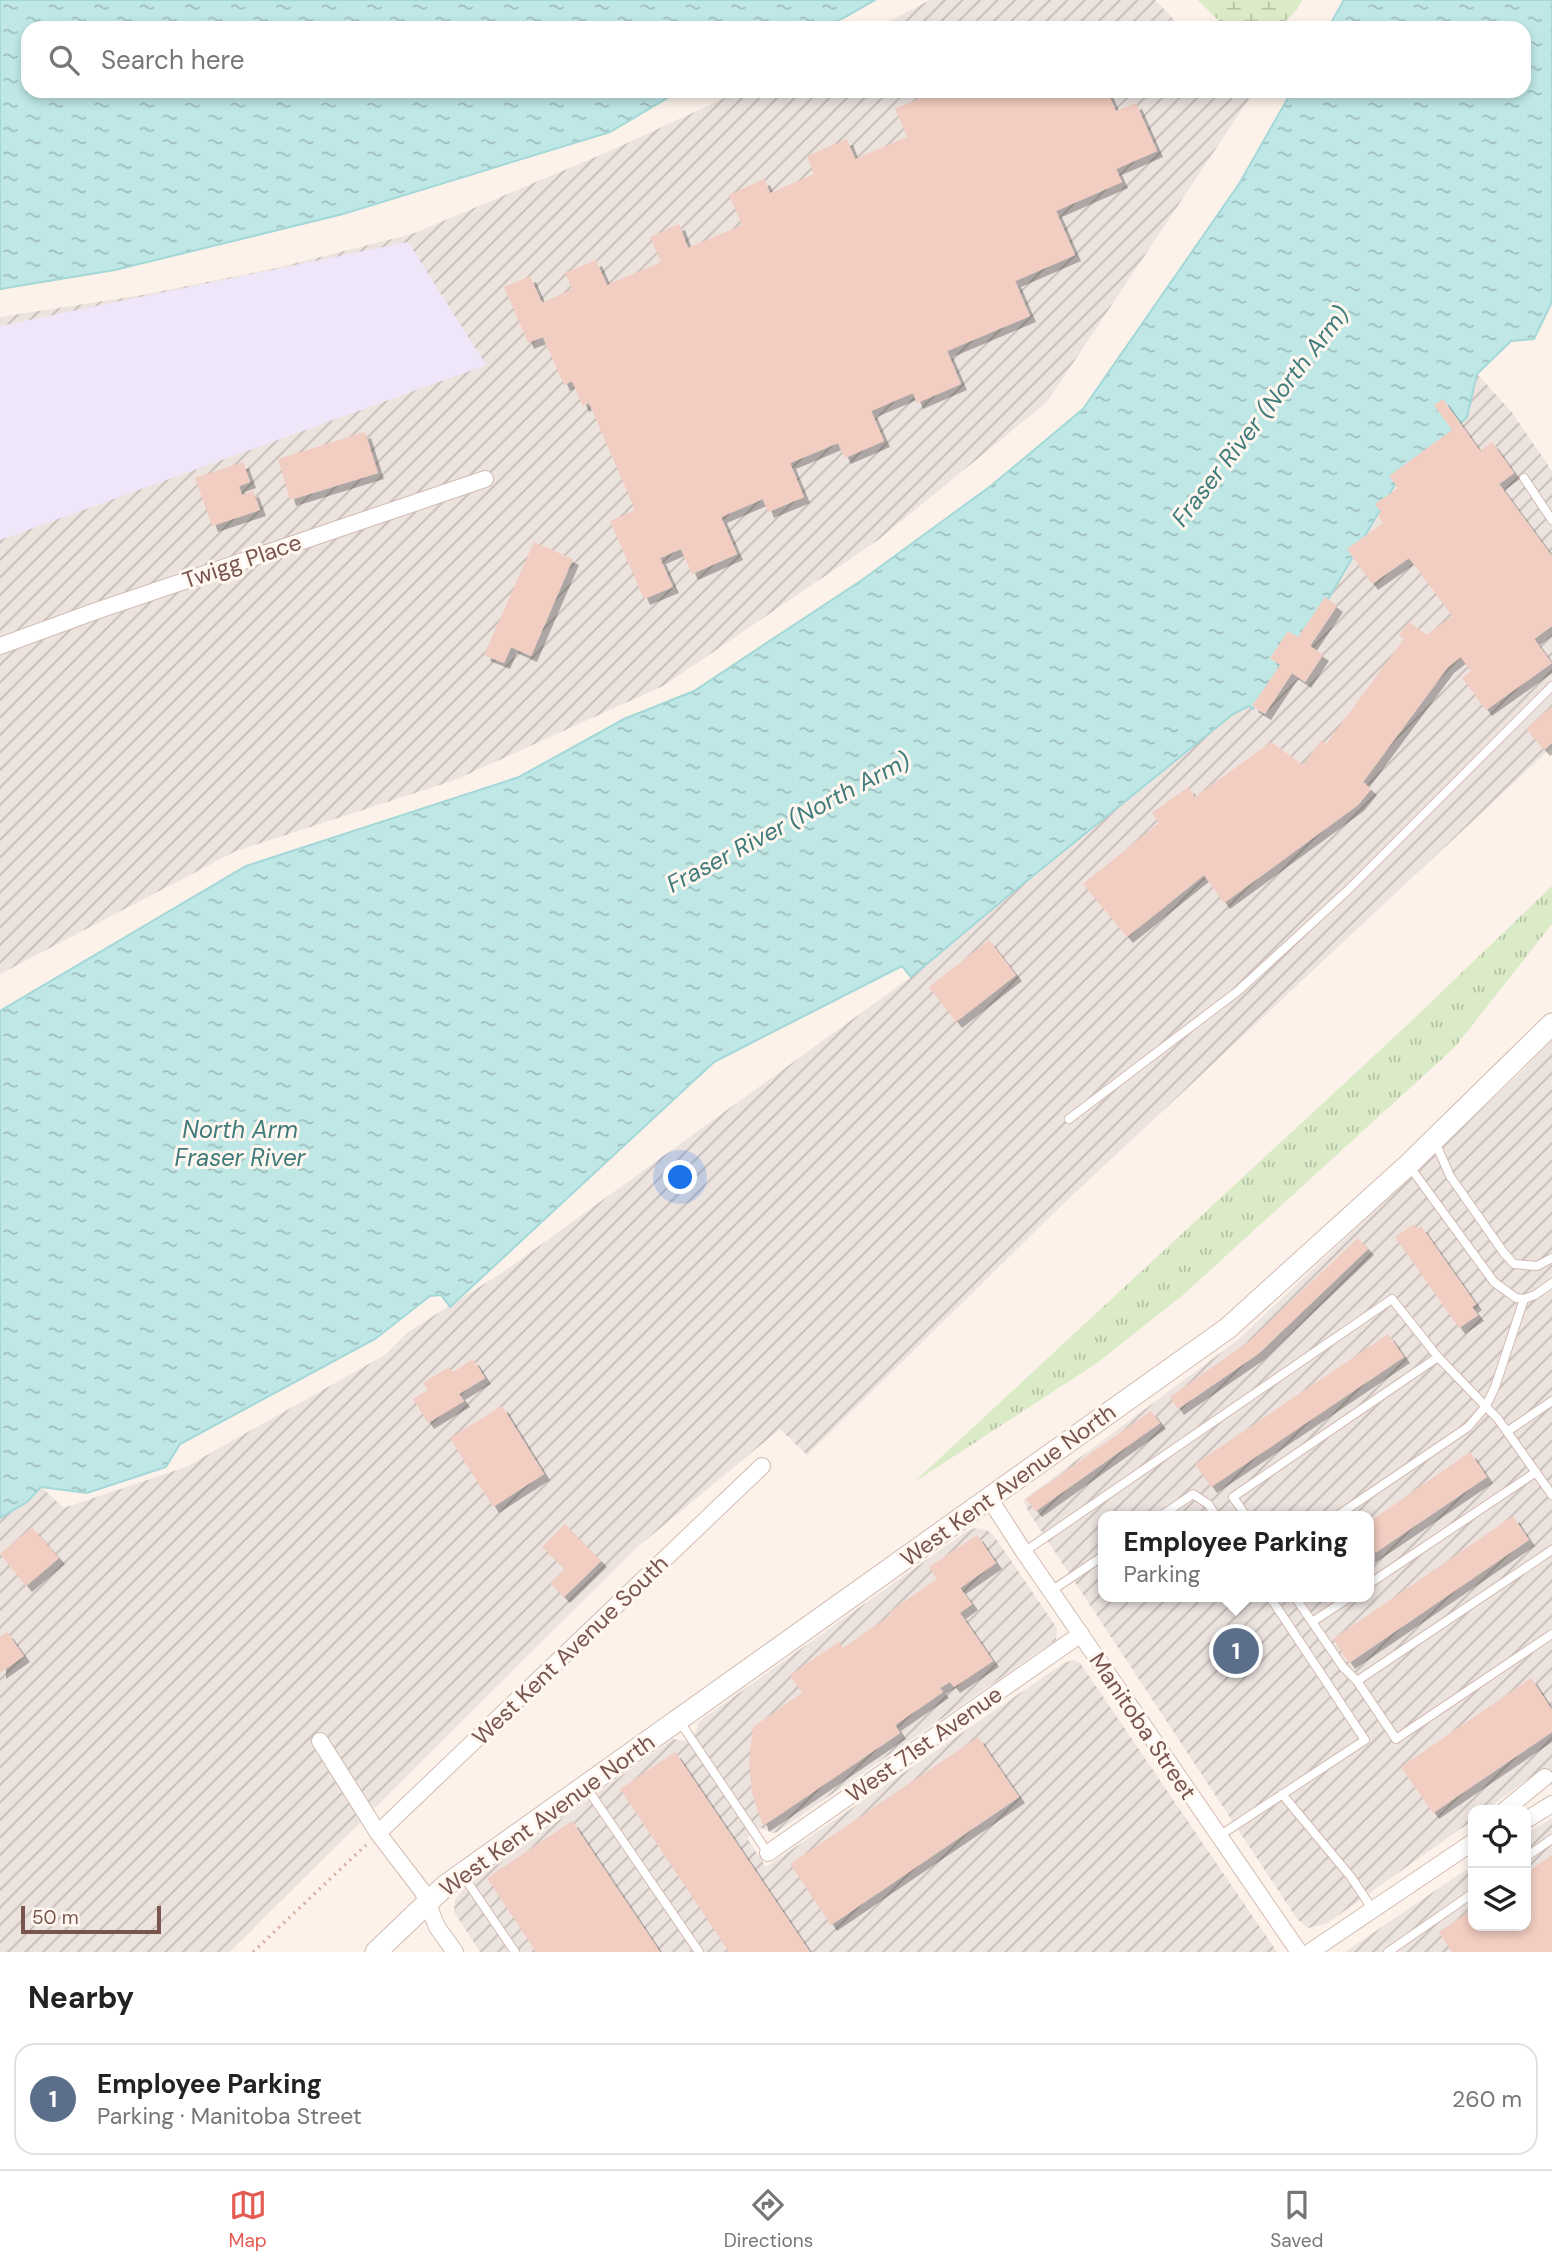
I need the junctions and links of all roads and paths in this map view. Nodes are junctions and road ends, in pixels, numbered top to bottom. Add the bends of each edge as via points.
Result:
1 (1524, 478) dead end
2 (485, 479) dead end
3 (1552, 520) edge
4 (0, 646) edge
5 (1552, 686) edge
6 (1552, 1024) edge
7 (1069, 1119) dead end
8 (1434, 1139) junction
9 (1408, 1165) junction
10 (1552, 1258) edge
11 (1552, 1283) edge
12 (1524, 1299) junction
13 (1438, 1357) junction
14 (1552, 1401) edge
15 (1486, 1406) junction
16 (1508, 1431) junction
17 (762, 1466) dead end
18 (1536, 1472) junction
19 (1552, 1495) edge
20 (989, 1498) junction
21 (1168, 1511) edge
22 (1213, 1511) edge
23 (1243, 1511) edge
24 (1344, 1511) edge
25 (1552, 1550) edge
26 (1024, 1552) junction
27 (1098, 1559) edge
28 (1374, 1581) edge
29 (1051, 1591) junction
30 (1273, 1602) edge
31 (1298, 1602) edge
32 (1342, 1602) edge
33 (1312, 1622) junction
34 (1081, 1634) junction
35 (1552, 1634) edge
36 (1357, 1681) junction
37 (678, 1720) junction
38 (320, 1741) dead end
39 (1549, 1775) edge
40 (585, 1786) junction
41 (1282, 1794) junction
42 (1552, 1804) edge
43 (1512, 1805) edge
44 (1531, 1818) edge
45 (378, 1833) junction
46 (1219, 1836) junction
47 (1552, 1839) edge
48 (1468, 1845) edge
49 (768, 1853) joint
50 (1531, 1854) edge
51 (462, 1874) junction
52 (1468, 1896) edge
53 (428, 1903) junction
54 (1373, 1910) junction
55 (253, 1952) edge
56 (376, 1952) edge
57 (455, 1952) edge
58 (515, 1952) edge
59 (699, 1952) edge
60 (1299, 1952) edge
61 (1310, 1952) edge
62 (1388, 1952) edge

1 - 3 lane
2 - 4 street, Twigg Place
5 - 7 lane via 1348,890 1238,991
6 - 8 street, West Kent Avenue North
8 - 9 street, West Kent Avenue North
8 - 10 lane via 1450,1177 1514,1264 1537,1266
9 - 12 lane via 1494,1282
9 - 20 street, West Kent Avenue North via 1228,1328
11 - 12 lane
12 - 15 lane
13 - 15 lane
13 - 23 lane via 1233,1497
13 - 26 lane via 1392,1299
14 - 16 lane
15 - 16 lane
15 - 24 lane via 1468,1427
16 - 18 lane
17 - 45 street, West Kent Avenue South
18 - 19 lane
18 - 28 lane
20 - 26 street, Manitoba Street
20 - 37 street, West Kent Avenue North
21 - 22 lane via 1193,1494
25 - 36 lane
26 - 29 street, Manitoba Street
27 - 29 lane
29 - 34 street, Manitoba Street
30 - 41 lane via 1365,1740
31 - 33 lane
32 - 33 lane
33 - 36 lane
34 - 46 street, Manitoba Street
34 - 49 street, West 71st Avenue
35 - 36 lane via 1396,1740
37 - 40 street, West Kent Avenue North
37 - 49 lane
38 - 45 street
39 - 43 street
40 - 51 street, West Kent Avenue North
40 - 59 lane
41 - 46 lane
41 - 54 lane
42 - 44 street
45 - 53 street
45 - 55 path
46 - 60 street, Manitoba Street
47 - 50 lane
48 - 54 street
51 - 53 street, West Kent Avenue North
51 - 58 lane
52 - 62 lane
53 - 56 street, West Kent Avenue North
53 - 57 street via 437,1927
54 - 61 street

